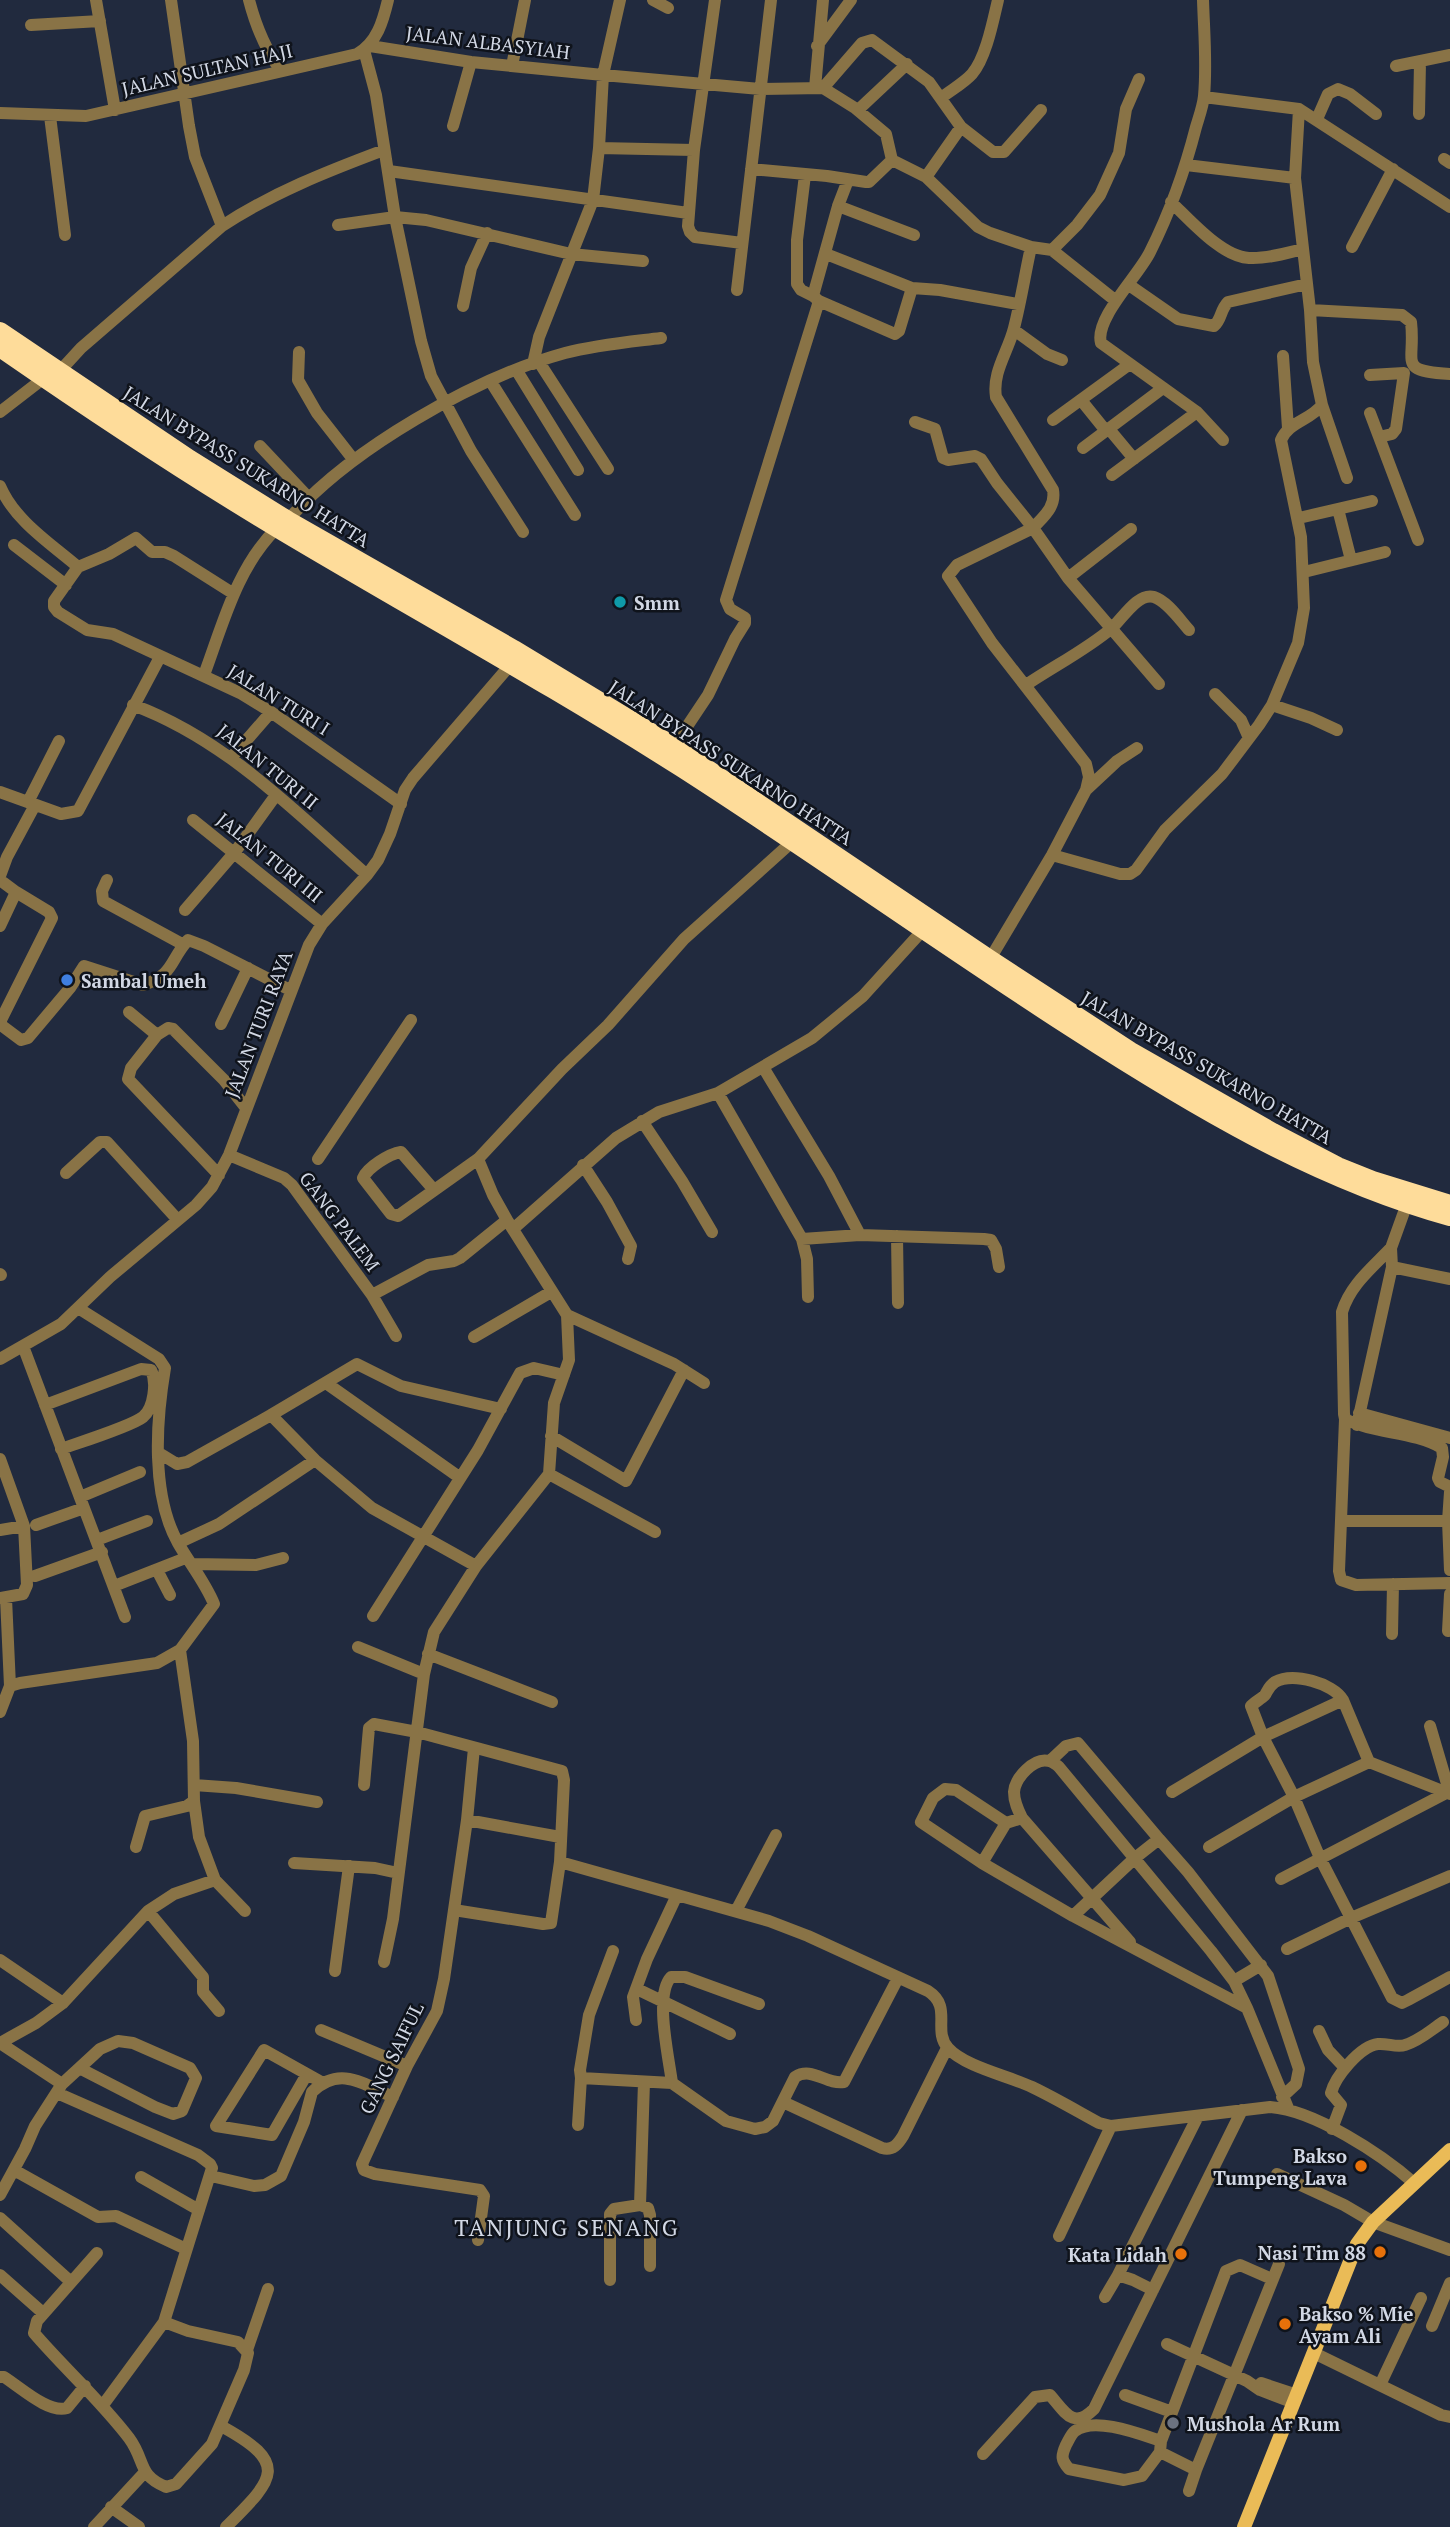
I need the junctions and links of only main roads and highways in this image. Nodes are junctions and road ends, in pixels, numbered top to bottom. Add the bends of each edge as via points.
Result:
1 (0, 331) edge
2 (0, 348) edge
3 (52, 375) junction
4 (282, 524) junction
5 (1409, 1199) junction
6 (1450, 1204) edge
7 (1450, 1217) edge
8 (1450, 2150) edge
9 (1244, 2527) edge

1 - 3 highway, JALAN BYPASS SUKARNO HATTA
2 - 3 highway, JALAN BYPASS SUKARNO HATTA
3 - 4 highway, JALAN BYPASS SUKARNO HATTA via 190,459
4 - 5 highway, JALAN BYPASS SUKARNO HATTA via 514,649 674,746 1089,1025 1273,1132
4 - 5 highway, JALAN BYPASS SUKARNO HATTA via 679,766 1111,1054 1325,1173
5 - 6 highway, JALAN BYPASS SUKARNO HATTA
5 - 7 highway, JALAN BYPASS SUKARNO HATTA
8 - 9 main road via 1373,2222 1357,2244

